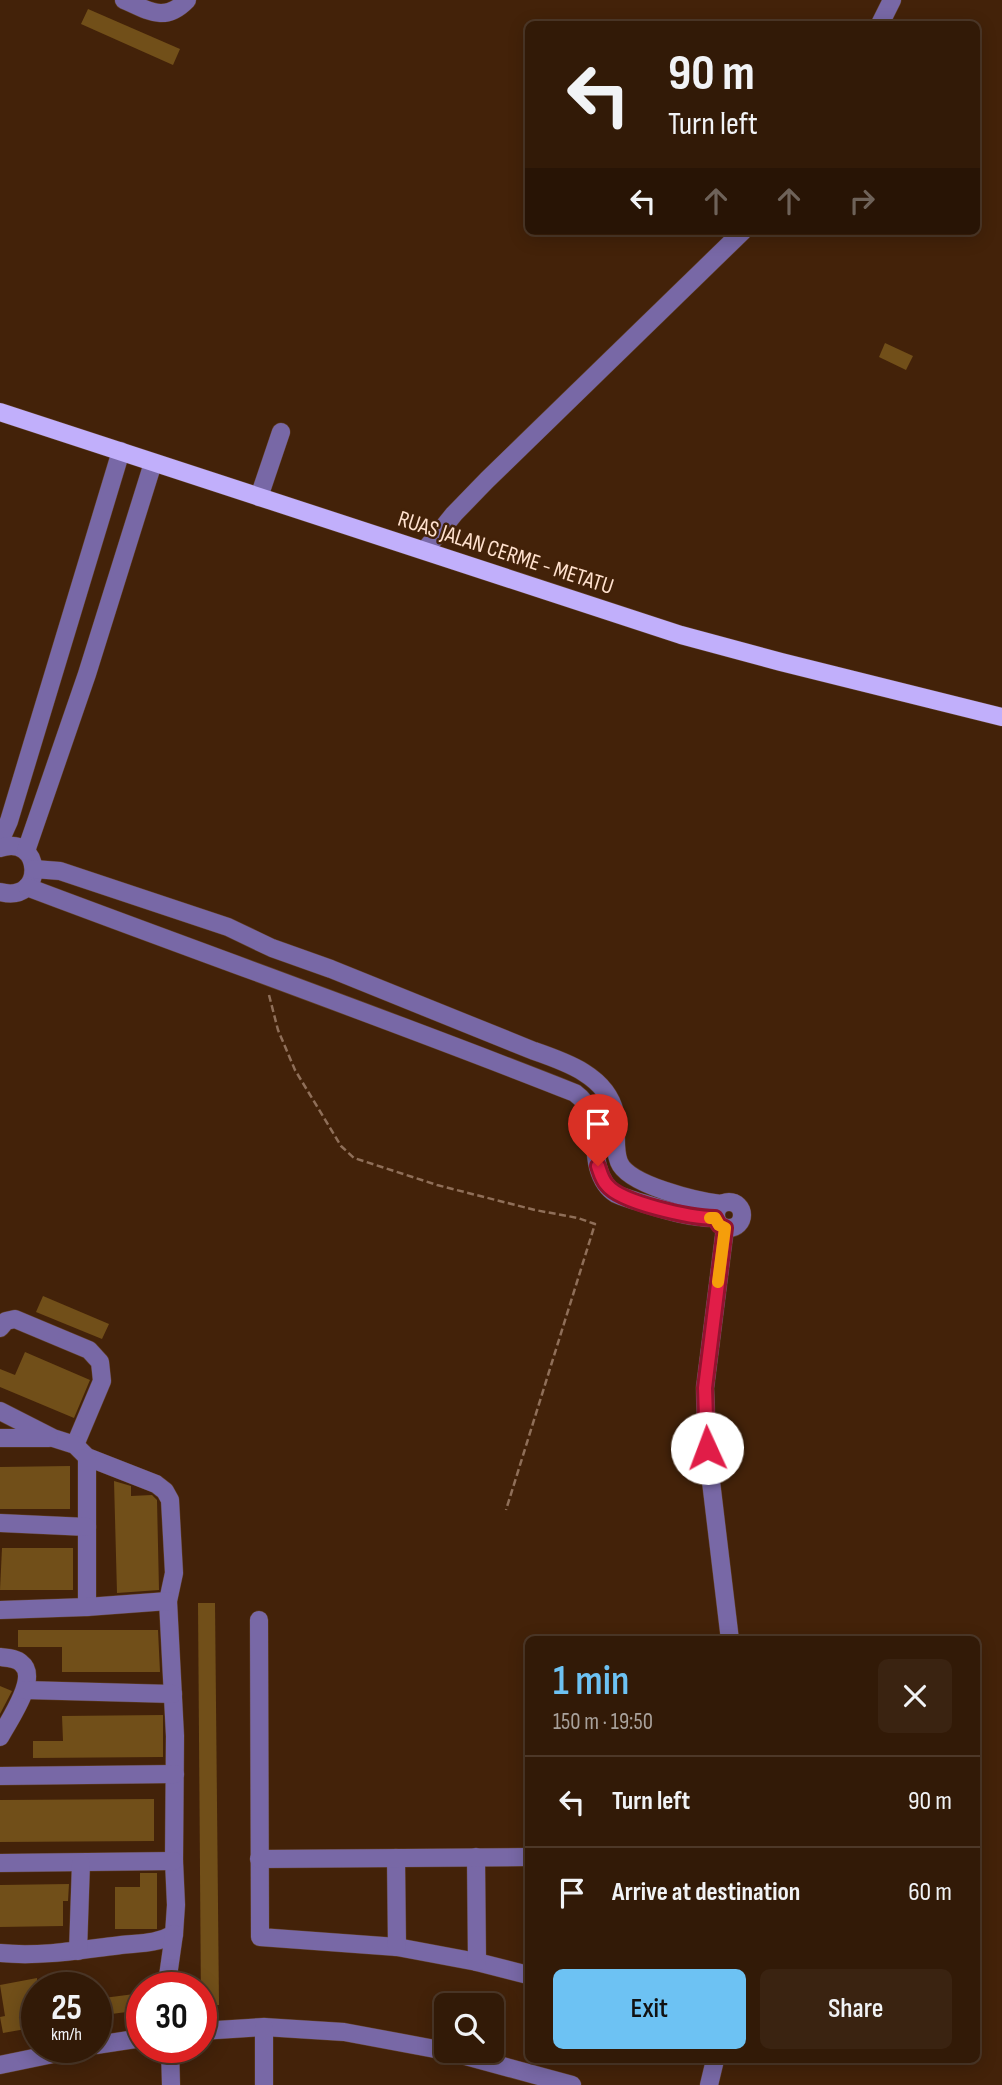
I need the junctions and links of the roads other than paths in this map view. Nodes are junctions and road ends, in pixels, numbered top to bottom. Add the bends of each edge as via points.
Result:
1 (124, 0) edge
2 (187, 0) edge
3 (892, 0) edge
4 (882, 21) edge
5 (739, 235) edge
6 (0, 412) edge
7 (281, 432) dead end
8 (121, 451) junction
9 (153, 463) junction
10 (259, 497) junction
11 (425, 550) junction
12 (57, 666) junction
13 (87, 674) junction
14 (1002, 717) edge
15 (0, 841) edge
16 (0, 848) edge
17 (26, 851) junction
18 (34, 869) junction
19 (27, 887) junction
20 (0, 892) edge
21 (272, 948) junction
22 (262, 975) junction
23 (721, 1217) junction
24 (0, 1328) edge
25 (0, 1411) edge
26 (0, 1438) edge
27 (53, 1438) junction
28 (81, 1451) junction
29 (0, 1523) edge
30 (87, 1527) junction
31 (168, 1601) junction
32 (87, 1607) junction
33 (0, 1611) edge
34 (259, 1620) dead end
35 (730, 1636) edge
36 (0, 1657) edge
37 (25, 1690) junction
38 (173, 1694) junction
39 (0, 1737) edge
40 (175, 1774) junction
41 (0, 1776) edge
42 (476, 1857) junction
43 (525, 1857) edge
44 (397, 1858) junction
45 (259, 1859) junction
46 (174, 1861) junction
47 (0, 1863) edge
48 (81, 1863) junction
49 (174, 1934) junction
50 (397, 1947) junction
51 (78, 1951) junction
52 (0, 1953) edge
53 (477, 1962) junction
54 (169, 1972) edge
55 (525, 1974) edge
56 (264, 2027) junction
57 (217, 2030) edge
58 (21, 2061) edge
59 (170, 2063) edge
60 (714, 2063) edge
61 (0, 2065) edge
62 (171, 2085) edge
63 (264, 2085) edge
64 (572, 2085) edge
65 (709, 2085) edge

1 - 2 street via 164,15
3 - 4 street
5 - 11 street via 487,480
6 - 8 main road, RUAS JALAN CERME - METATU
7 - 10 street
8 - 9 main road, RUAS JALAN CERME - METATU
8 - 12 street
9 - 10 main road, RUAS JALAN CERME - METATU
9 - 13 street
10 - 11 main road, RUAS JALAN CERME - METATU
11 - 14 main road, RUAS JALAN CERME - METATU via 681,635
12 - 13 street
12 - 15 street
13 - 17 street
16 - 17 street via 16,846
17 - 18 street
18 - 19 street
18 - 21 street via 60,871 228,928
19 - 20 street via 9,894
19 - 22 street
21 - 22 street
21 - 23 street via 568,1063 610,1097 619,1162 627,1174 704,1202
22 - 23 street via 575,1093 592,1115 598,1166 605,1184 617,1194 650,1205 698,1218
23 - 35 street via 705,1388 707,1448
24 - 28 street via 15,1320 89,1350 100,1362 102,1381
25 - 27 street
26 - 27 street
27 - 28 street
28 - 30 street
28 - 31 street via 165,1491 170,1500 174,1573
29 - 30 street
30 - 32 street
31 - 32 street
31 - 38 street
32 - 33 street
34 - 45 street
36 - 37 street via 19,1660 27,1668
37 - 38 street
37 - 39 street
38 - 40 street
40 - 41 street
40 - 46 street
42 - 43 street
42 - 44 street
42 - 53 street
44 - 45 street
44 - 50 street
45 - 50 street via 260,1937
46 - 48 street
46 - 49 street
47 - 48 street
48 - 51 street
49 - 51 street via 159,1941
49 - 54 street
50 - 53 street
51 - 52 street
53 - 55 street
56 - 57 street
56 - 63 street
56 - 64 street via 344,2032 451,2052
58 - 61 street
59 - 62 street
60 - 65 street

